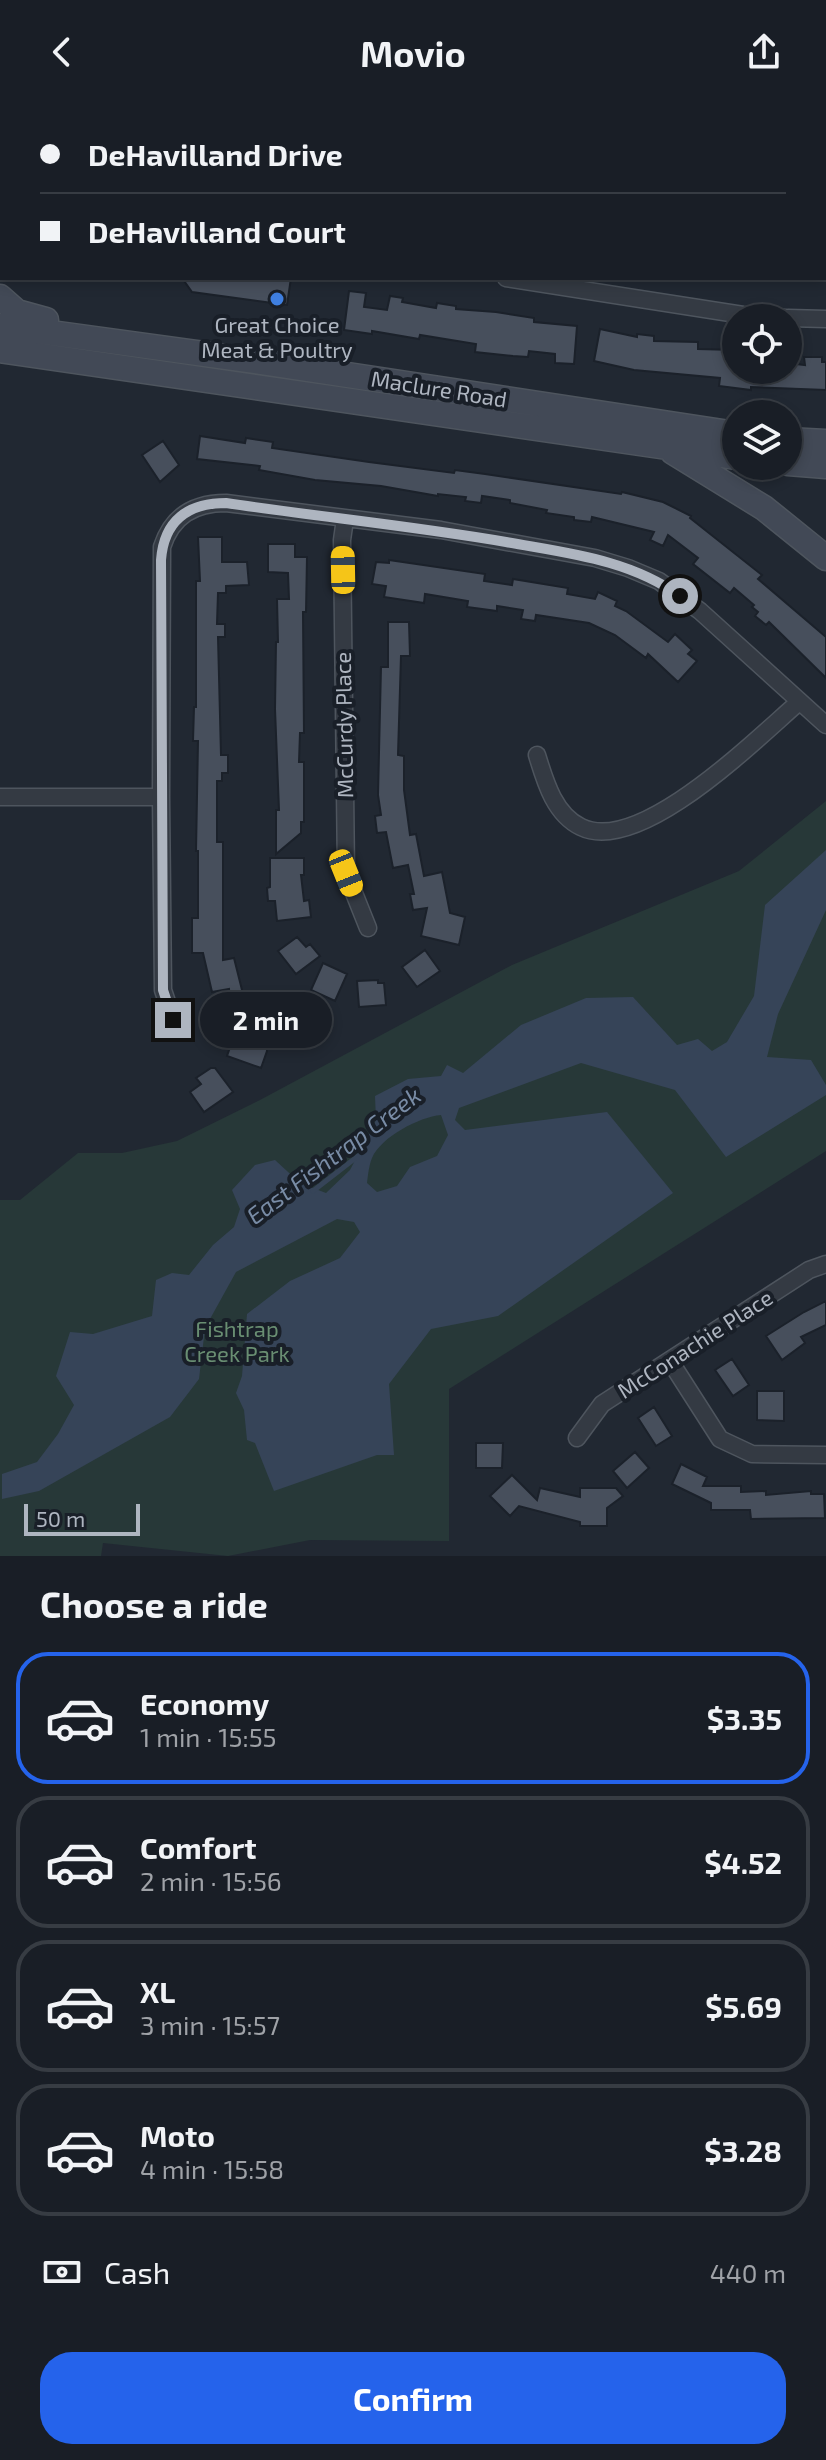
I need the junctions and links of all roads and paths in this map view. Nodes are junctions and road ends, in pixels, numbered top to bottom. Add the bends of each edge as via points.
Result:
1 (519, 280) edge
2 (0, 297) edge
3 (722, 312) edge
4 (802, 318) edge
5 (826, 319) edge
6 (0, 326) edge
7 (87, 338) junction
8 (0, 350) edge
9 (722, 432) edge
10 (802, 441) edge
11 (826, 442) edge
12 (664, 446) junction
13 (722, 455) edge
14 (802, 464) edge
15 (826, 466) edge
16 (345, 519) junction
17 (826, 558) edge
18 (799, 702) junction
19 (826, 725) edge
20 (537, 755) dead end
21 (0, 797) edge
22 (161, 797) junction
23 (368, 928) dead end
24 (173, 1020) dead end
25 (826, 1264) edge
26 (670, 1361) junction
27 (577, 1438) dead end
28 (826, 1455) edge

1 - 3 street
2 - 7 main road via 17,312 71,325
4 - 5 street
6 - 7 main road, Maclure Road
7 - 9 main road, Maclure Road
8 - 12 main road, Maclure Road
10 - 11 main road
12 - 13 main road, Maclure Road
12 - 17 main road via 764,508
14 - 15 main road
16 - 18 street via 441,530 628,568 659,581 700,611
16 - 22 street via 207,503 183,515 167,534 161,560
16 - 23 street, McCurdy Place via 346,873
18 - 19 street
18 - 20 street via 707,782 655,816 625,828 582,828 565,816 548,789
21 - 22 street
22 - 24 street via 163,990
25 - 26 street, McConachie Place
26 - 27 street, McConachie Place via 602,1404
26 - 28 street via 720,1439 752,1454

